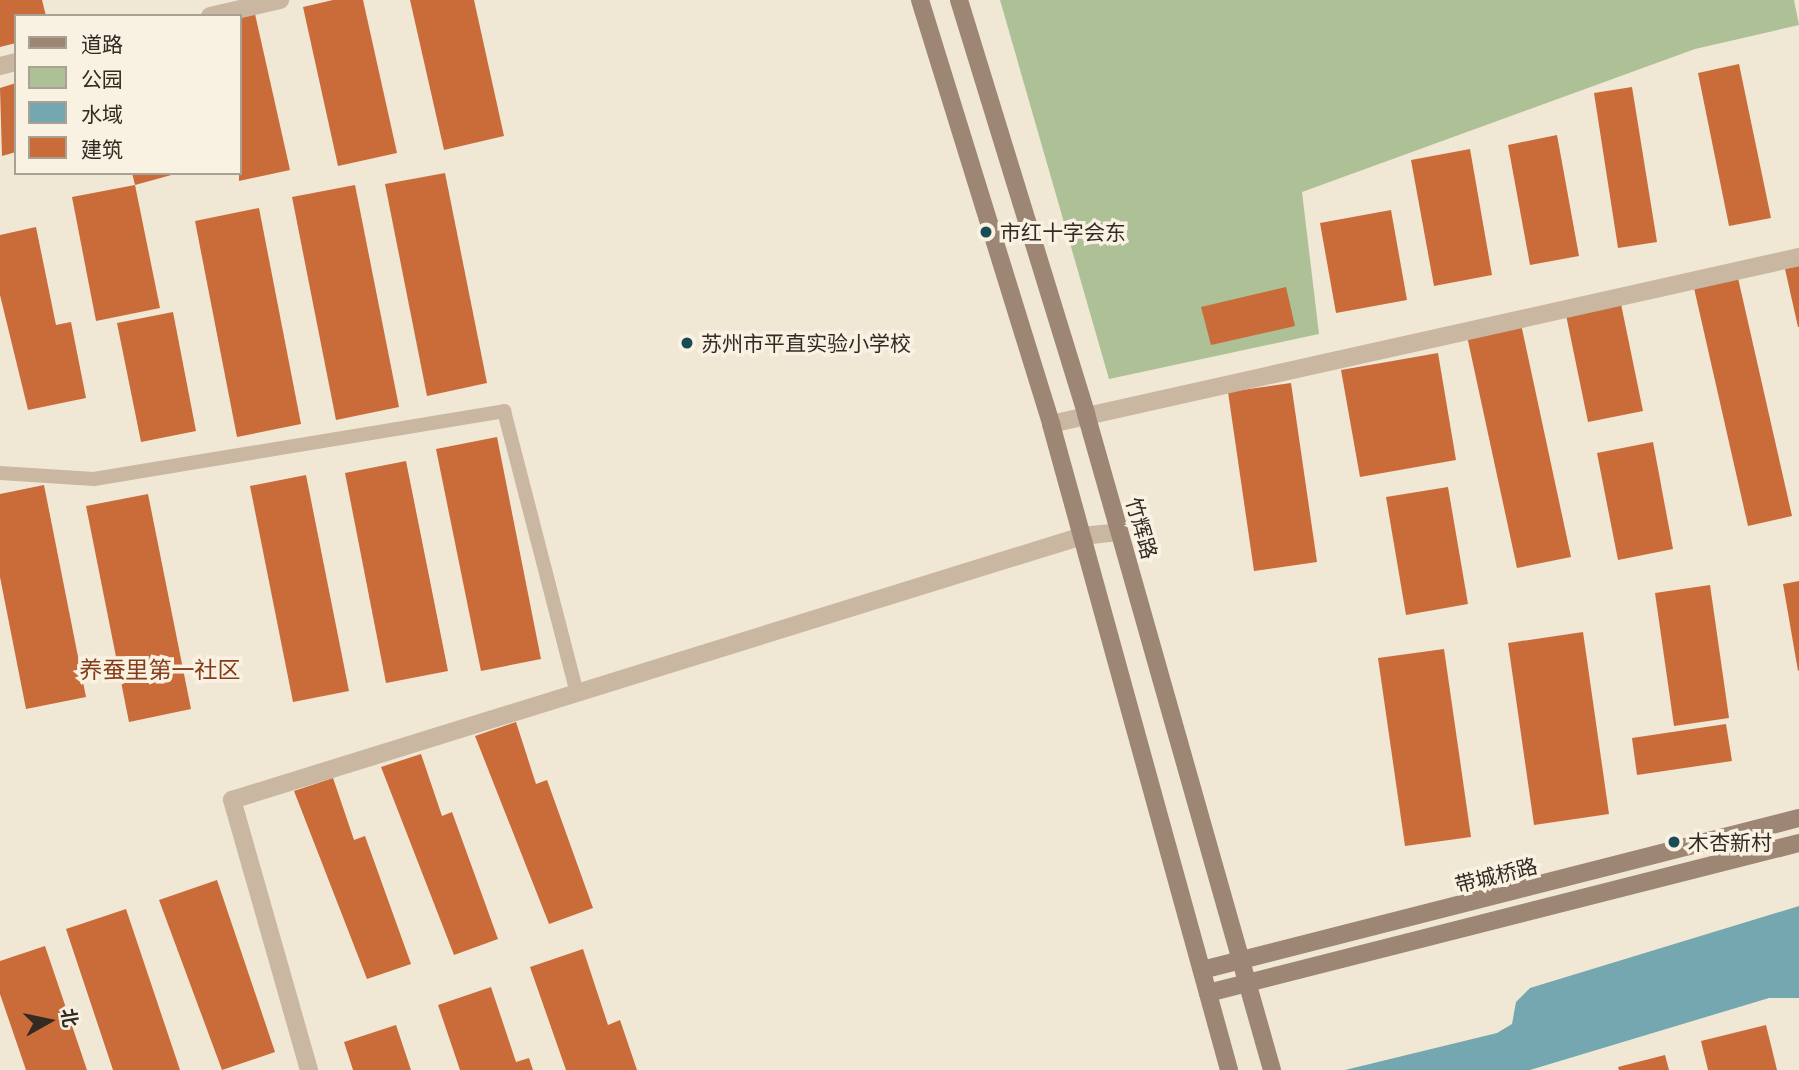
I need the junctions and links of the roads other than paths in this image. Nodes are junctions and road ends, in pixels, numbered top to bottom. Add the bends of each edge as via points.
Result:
1 (280, 0) edge
2 (920, 0) edge
3 (959, 0) edge
4 (219, 14) edge
5 (1799, 257) edge
6 (1086, 414) junction
7 (1051, 424) junction
8 (0, 473) edge
9 (1119, 532) junction
10 (1082, 536) junction
11 (577, 694) junction
12 (1799, 818) edge
13 (1799, 843) edge
14 (1239, 961) junction
15 (1202, 970) junction
16 (1245, 984) junction
17 (1208, 993) junction
18 (1272, 1069) edge
19 (309, 1070) edge
20 (1229, 1070) edge

1 - 4 street
2 - 7 main road
3 - 6 main road, 竹辉路
5 - 6 street
6 - 7 street
6 - 9 main road, 竹辉路
7 - 10 main road
8 - 11 lane via 94,479 504,411
9 - 10 street
9 - 14 main road, 竹辉路
10 - 11 street
10 - 15 main road
11 - 19 street via 232,800
12 - 14 main road, 带城桥路
13 - 16 main road
14 - 15 main road, 带城桥路
14 - 16 main road, 竹辉路
15 - 17 main road
16 - 17 main road
16 - 18 main road, 竹辉路
17 - 20 main road

